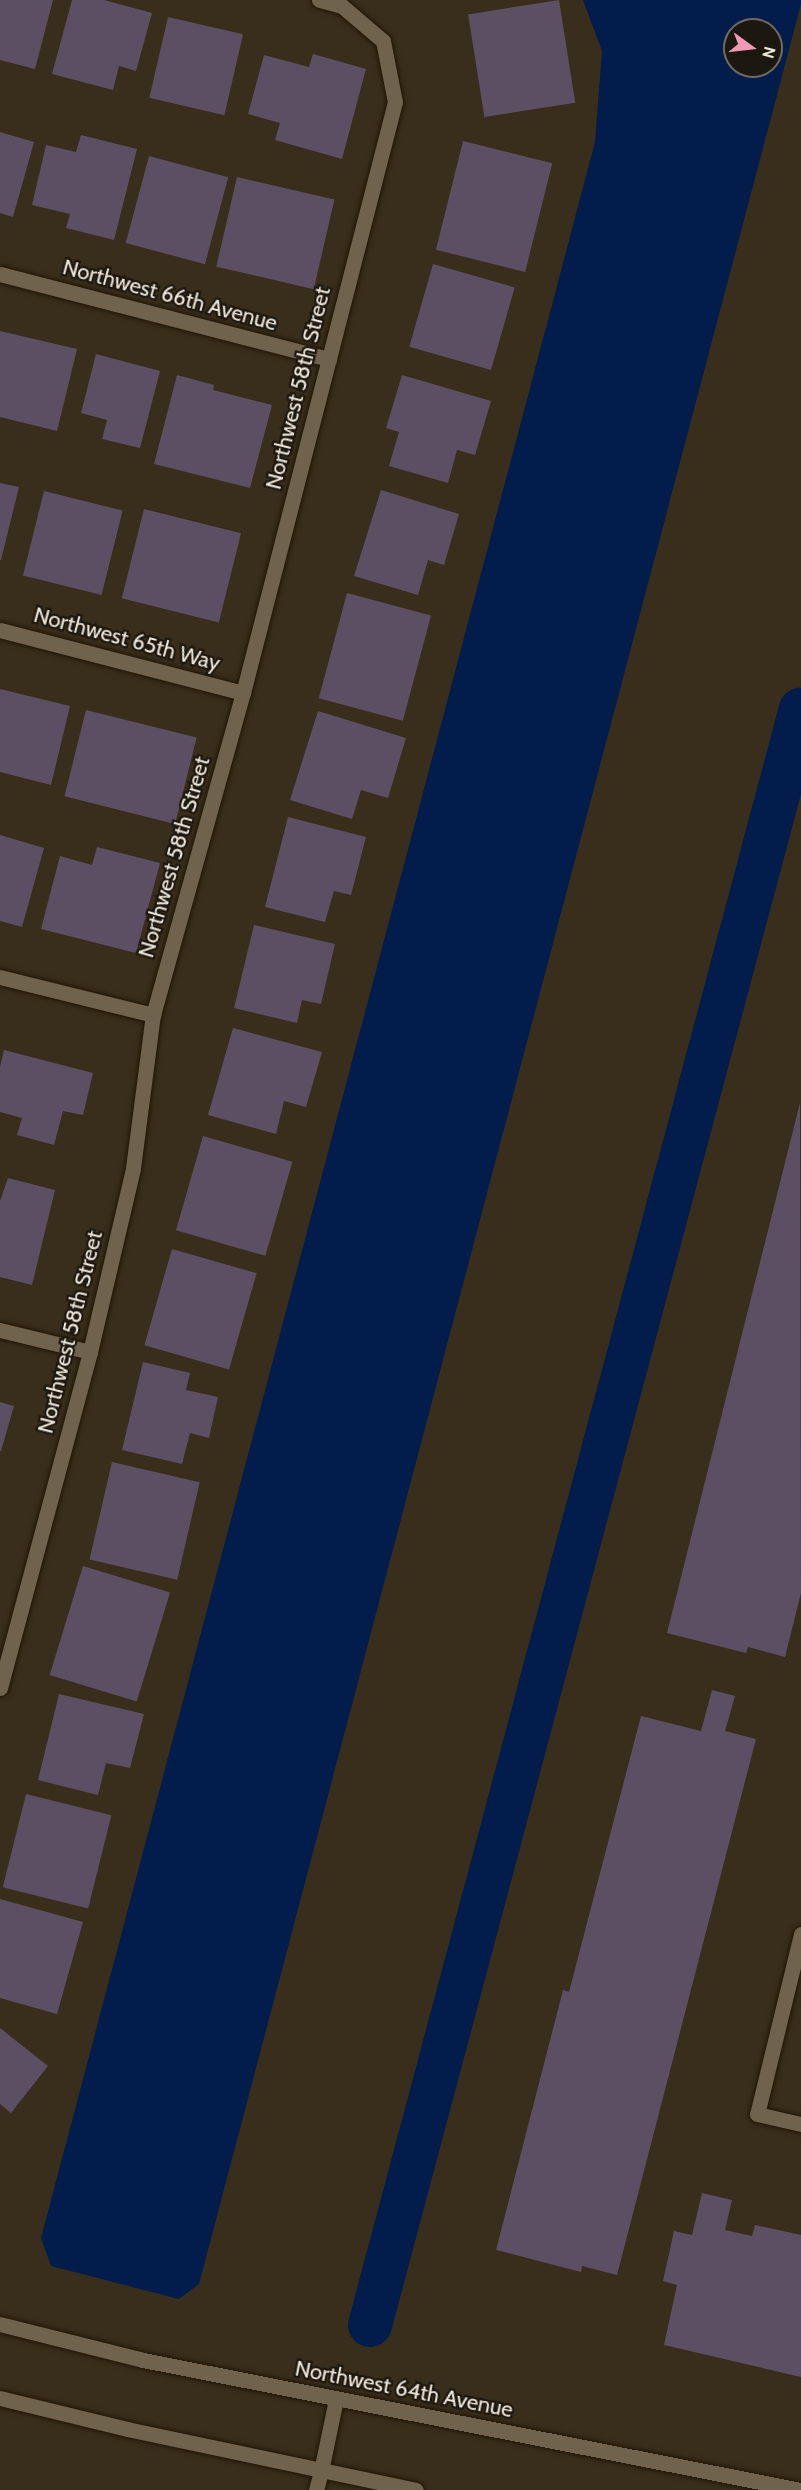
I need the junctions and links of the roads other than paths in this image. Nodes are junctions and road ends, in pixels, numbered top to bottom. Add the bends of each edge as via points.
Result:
1 (319, 0) edge
2 (0, 274) edge
3 (329, 359) junction
4 (0, 630) edge
5 (243, 693) junction
6 (0, 977) edge
7 (153, 1015) junction
8 (0, 1330) edge
9 (90, 1352) junction
10 (0, 1688) edge
11 (801, 1934) edge
12 (801, 2124) edge
13 (0, 2324) edge
14 (0, 2398) edge
15 (336, 2399) junction
16 (321, 2471) junction
17 (316, 2490) edge
18 (416, 2490) edge
19 (801, 2490) edge

1 - 3 street, Northwest 58th Street via 342,6 383,41 395,102
2 - 3 street, Northwest 66th Avenue
3 - 5 street, Northwest 58th Street
4 - 5 street, Northwest 65th Way
5 - 7 street, Northwest 58th Street
6 - 7 street
7 - 9 street, Northwest 58th Street via 133,1168
8 - 9 street
9 - 10 street, Northwest 58th Street
11 - 12 street via 758,2114
13 - 15 street, Northwest 64th Avenue via 143,2360
14 - 16 street
15 - 16 street
15 - 19 street, Northwest 64th Avenue
16 - 17 street
16 - 18 street

